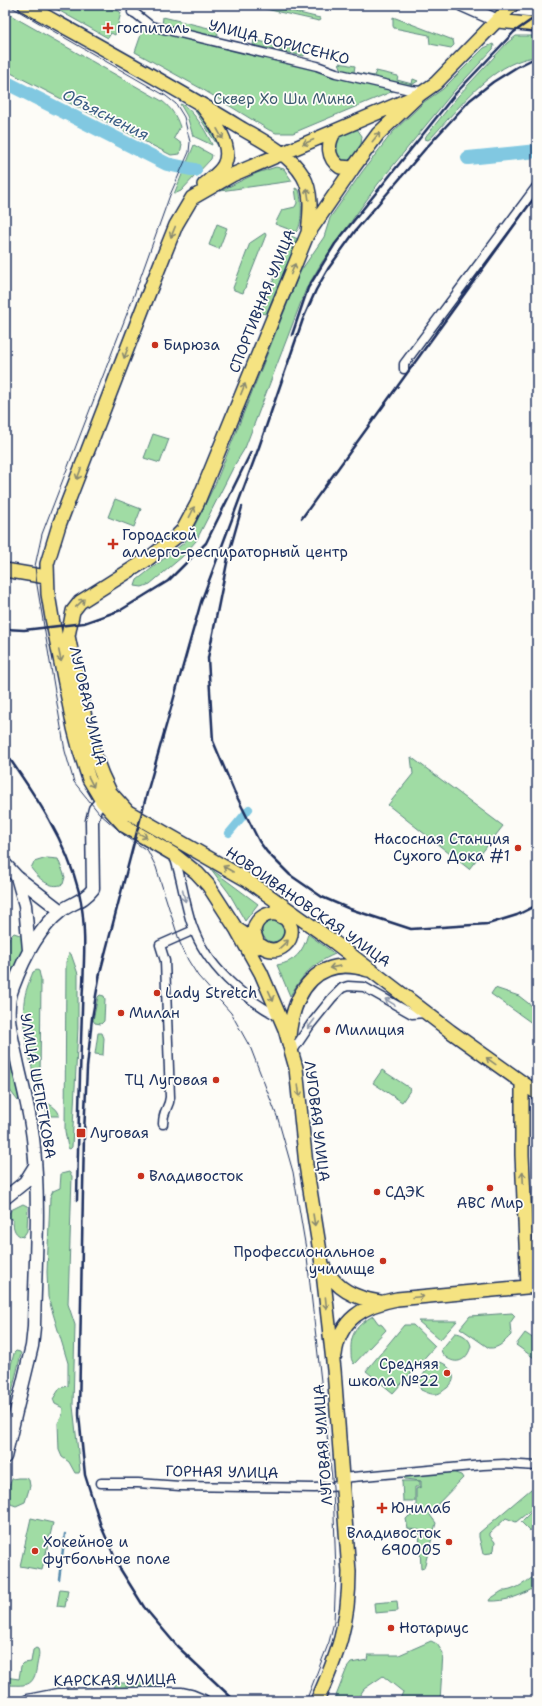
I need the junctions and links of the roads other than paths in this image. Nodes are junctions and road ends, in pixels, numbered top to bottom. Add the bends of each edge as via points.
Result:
1 (25, 5) edge
2 (462, 5) edge
3 (512, 5) edge
4 (132, 12) dead end
5 (498, 21) junction
6 (537, 25) edge
7 (421, 93) junction
8 (199, 102) junction
9 (335, 131) junction
10 (280, 154) junction
11 (353, 168) junction
12 (537, 186) edge
13 (192, 198) junction
14 (308, 233) junction
15 (404, 369) dead end
16 (5, 570) edge
17 (46, 577) junction
18 (68, 636) joint
19 (102, 801) junction
20 (173, 854) junction
21 (5, 864) edge
22 (17, 877) junction
23 (272, 898) junction
24 (61, 911) junction
25 (284, 918) junction
26 (306, 923) junction
27 (194, 930) junction
28 (237, 930) junction
29 (258, 943) junction
30 (29, 950) junction
31 (373, 972) junction
32 (261, 973) junction
33 (6, 1003) edge
34 (426, 1013) junction
35 (281, 1019) junction
36 (290, 1046) junction
37 (522, 1084) junction
38 (537, 1094) edge
39 (163, 1124) dead end
40 (35, 1166) junction
41 (8, 1195) edge
42 (36, 1196) junction
43 (322, 1264) junction
44 (533, 1287) edge
45 (380, 1302) junction
46 (334, 1370) junction
47 (5, 1457) edge
48 (537, 1466) edge
49 (342, 1482) junction
50 (101, 1483) dead end
51 (28, 1701) edge
52 (203, 1701) edge
53 (317, 1701) edge

1 - 8 main road
2 - 5 main road
3 - 5 main road
4 - 7 street, УЛИЦА БОРИСЕНКО via 151,26
5 - 6 main road
5 - 7 main road via 436,83
7 - 9 main road
11 -> 7 main road via 388,123
8 - 10 main road
8 -> 13 main road via 226,144 227,158 220,171
9 -> 10 main road
9 - 11 main road via 329,143 331,157 340,167
10 - 13 main road via 232,175
14 -> 10 main road, СПОРТИВНАЯ УЛИЦА via 307,186 298,169
11 - 14 main road
12 - 15 street via 404,364
13 -> 17 main road via 174,230 58,525 47,560
18 -> 14 main road, СПОРТИВНАЯ УЛИЦА via 73,611 80,602 148,559 183,530
16 - 17 main road
17 -> 19 main road, ЛУГОВАЯ УЛИЦА via 80,751 89,779
23 -> 18 main road, НОВОИВАНОВСКАЯ УЛИЦА via 239,875 128,812 110,792 91,746
19 -> 20 main road, ЛУГОВАЯ УЛИЦА via 125,826
19 - 24 main road, УЛИЦА ШЕПЕТКОВА via 95,809 92,821 93,889 88,896
20 -> 27 street
20 - 28 main road, ЛУГОВАЯ УЛИЦА via 208,885
21 - 22 main road
22 - 24 main road
22 - 30 main road via 25,905
23 - 25 main road
23 - 26 main road, НОВОИВАНОВСКАЯ УЛИЦА
24 - 30 main road, УЛИЦА ШЕПЕТКОВА via 38,935
25 - 26 main road
25 - 29 main road via 271,914 258,920 254,929
29 -> 25 main road via 272,950 284,946 291,932
26 - 31 main road, НОВОИВАНОВСКАЯ УЛИЦА
27 - 35 street via 202,946 234,987
27 - 39 street via 160,945 165,961 170,1097 164,1111
28 - 29 main road
28 - 32 main road, ЛУГОВАЯ УЛИЦА
29 - 32 main road
30 - 33 main road, УЛИЦА ШЕПЕТКОВА
31 - 34 main road, НОВОИВАНОВСКАЯ УЛИЦА
31 -> 36 main road via 346,966 328,968 320,973 304,989 294,1007 290,1023
32 -> 35 main road, ЛУГОВАЯ УЛИЦА
33 - 40 main road, УЛИЦА ШЕПЕТКОВА via 33,1138
34 -> 36 street via 412,1014 368,989 348,986 332,998
37 -> 34 main road, НОВОИВАНОВСКАЯ УЛИЦА
35 - 36 main road, ЛУГОВАЯ УЛИЦА
36 -> 43 main road, ЛУГОВАЯ УЛИЦА via 296,1068 306,1165
37 - 38 main road, НОВОИВАНОВСКАЯ УЛИЦА
44 -> 37 main road via 522,1155
40 - 41 main road via 25,1182
40 - 42 main road, УЛИЦА ШЕПЕТКОВА
41 - 42 main road via 26,1188 32,1190
42 - 47 main road, УЛИЦА ШЕПЕТКОВА via 33,1334
43 - 45 main road via 331,1279 345,1291 365,1300
43 -> 46 main road, ЛУГОВАЯ УЛИЦА
45 -> 44 main road
45 - 46 main road via 352,1316 342,1331 336,1349
46 - 49 main road, ЛУГОВАЯ УЛИЦА
48 - 49 street, ГОРНАЯ УЛИЦА via 484,1465
49 - 50 street, ГОРНАЯ УЛИЦА via 319,1488
49 - 53 main road, ЛУГОВАЯ УЛИЦА via 349,1572 347,1612 337,1654
51 - 52 main road, КАРСКАЯ УЛИЦА via 46,1696 156,1694 191,1696

